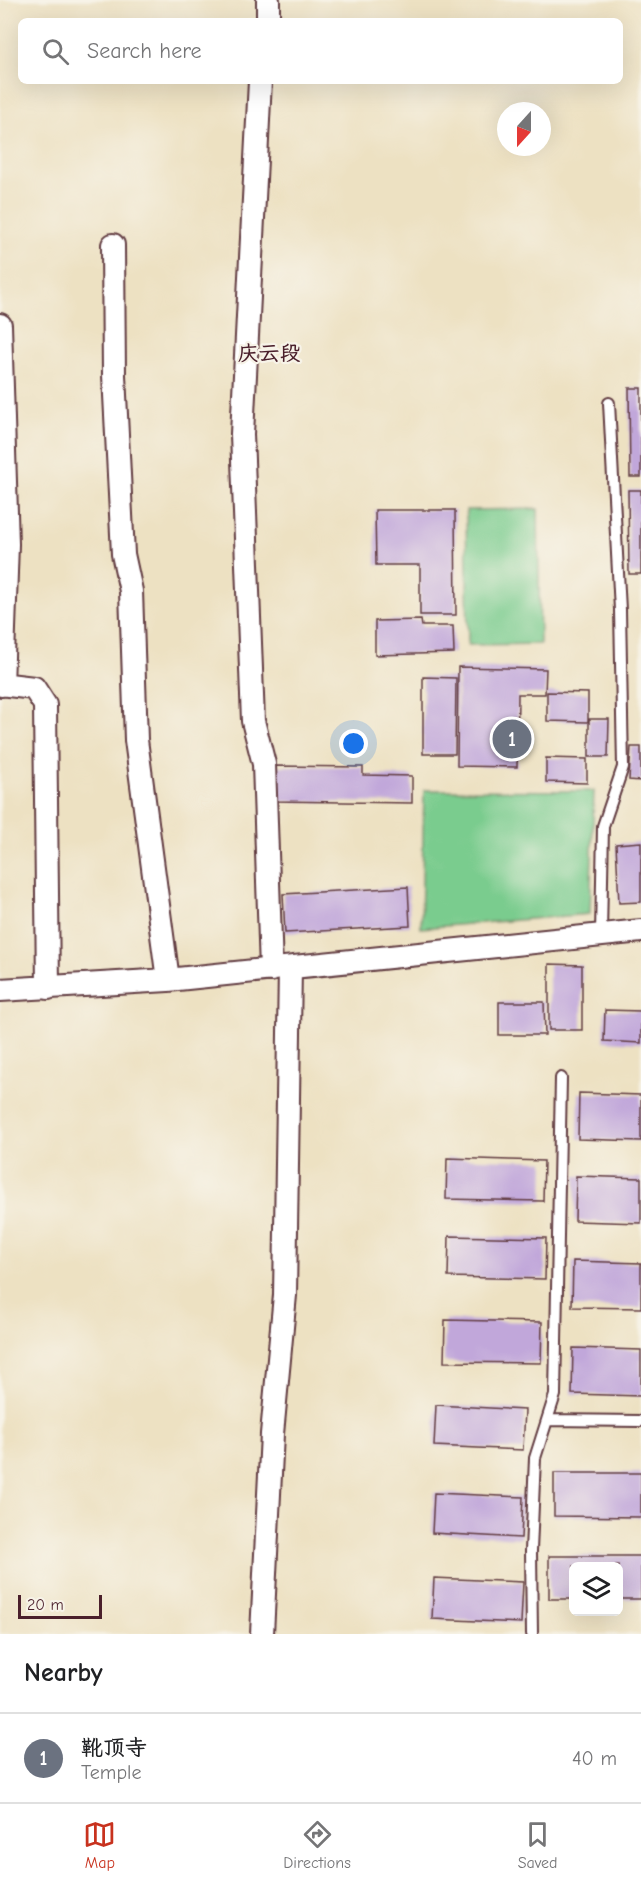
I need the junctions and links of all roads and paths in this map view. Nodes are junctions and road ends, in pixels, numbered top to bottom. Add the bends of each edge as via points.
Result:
1 (268, 0) edge
2 (268, 18) edge
3 (260, 84) edge
4 (113, 245) dead end
5 (0, 325) edge
6 (609, 402) dead end
7 (1, 685) edge
8 (641, 931) edge
9 (601, 935) junction
10 (281, 969) junction
11 (168, 980) junction
12 (48, 988) junction
13 (0, 990) edge
14 (561, 1078) dead end
15 (548, 1420) junction
16 (641, 1422) edge
17 (262, 1634) edge
18 (532, 1634) edge

1 - 2 street
3 - 10 street via 242,434 253,720 264,764
4 - 11 street via 116,411 123,554 131,591 136,740
5 - 7 street via 7,544
6 - 9 lane via 620,610 623,767 603,826
7 - 12 street via 34,687 45,705
8 - 9 street
9 - 10 street
10 - 11 street
10 - 17 street via 285,1294 272,1434
11 - 12 street
12 - 13 street
14 - 15 lane via 555,1395
15 - 16 lane
15 - 18 lane via 535,1458

